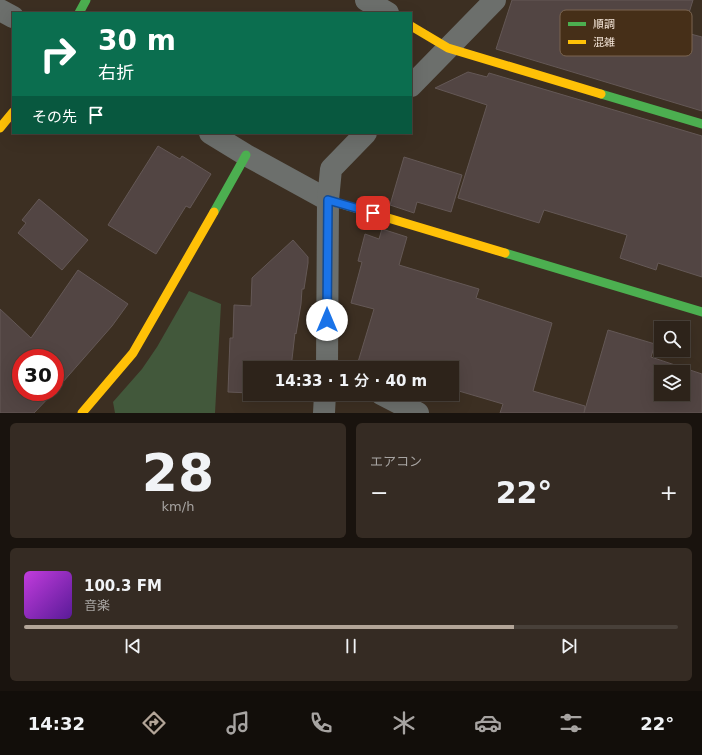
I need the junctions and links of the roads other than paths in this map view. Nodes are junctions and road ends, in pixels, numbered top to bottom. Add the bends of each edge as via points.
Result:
1 (86, 0) edge
2 (366, 0) edge
3 (495, 0) edge
4 (0, 10) edge
5 (80, 12) edge
6 (386, 12) edge
7 (12, 16) edge
8 (412, 27) edge
9 (448, 48) junction
10 (412, 85) edge
11 (12, 113) edge
12 (702, 124) edge
13 (0, 128) edge
14 (212, 134) edge
15 (365, 134) edge
16 (246, 156) junction
17 (328, 200) junction
18 (702, 312) edge
19 (328, 361) edge
20 (325, 401) edge
21 (395, 401) edge
22 (82, 413) edge
23 (324, 413) edge
24 (418, 413) edge

1 - 5 street
2 - 6 street
3 - 9 street
4 - 7 street
8 - 9 street
9 - 10 street
9 - 12 street
11 - 13 street
14 - 16 street
15 - 17 street via 332,169
16 - 17 street
16 - 22 street via 133,353
17 - 18 street
17 - 19 street
20 - 23 street
21 - 24 street

